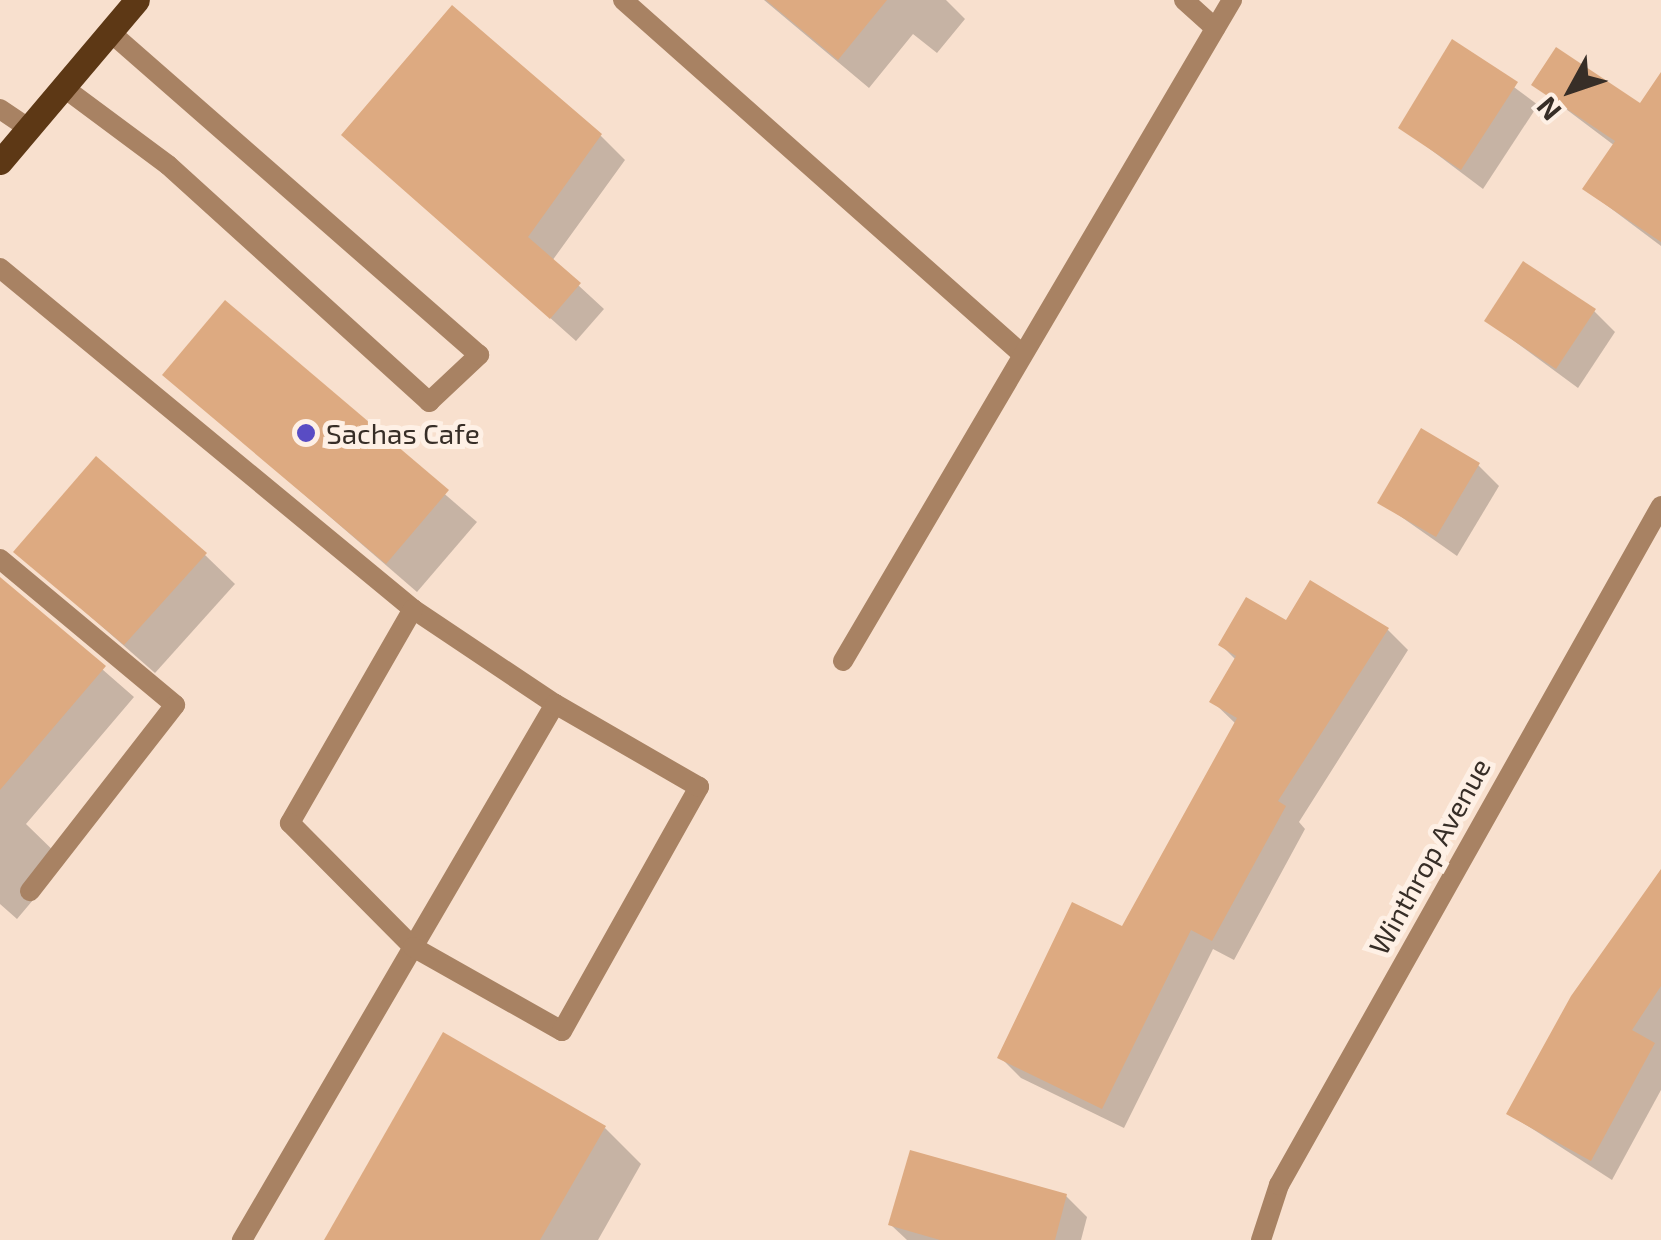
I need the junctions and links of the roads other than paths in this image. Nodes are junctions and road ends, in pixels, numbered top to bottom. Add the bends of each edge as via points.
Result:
1 (138, 0) edge
2 (623, 0) edge
3 (1184, 0) edge
4 (1232, 0) edge
5 (1215, 28) junction
6 (110, 32) junction
7 (64, 87) junction
8 (0, 109) edge
9 (28, 128) junction
10 (0, 162) edge
11 (0, 268) edge
12 (1022, 354) junction
13 (1661, 506) edge
14 (0, 559) edge
15 (412, 610) junction
16 (844, 661) dead end
17 (555, 704) junction
18 (30, 890) dead end
19 (413, 948) junction
20 (242, 1240) edge
21 (1261, 1240) edge

1 - 6 main road
2 - 12 street
3 - 5 street
4 - 5 street
5 - 12 street
6 - 7 main road
6 - 7 street via 480,355 429,402 168,165
7 - 9 main road
8 - 9 street
9 - 10 main road
11 - 15 street
12 - 16 street
13 - 21 street, Winthrop Avenue via 1288,1167
14 - 18 street via 175,705
15 - 17 street
15 - 19 street via 290,823
17 - 19 street
17 - 19 street via 699,787 562,1030
19 - 20 street

